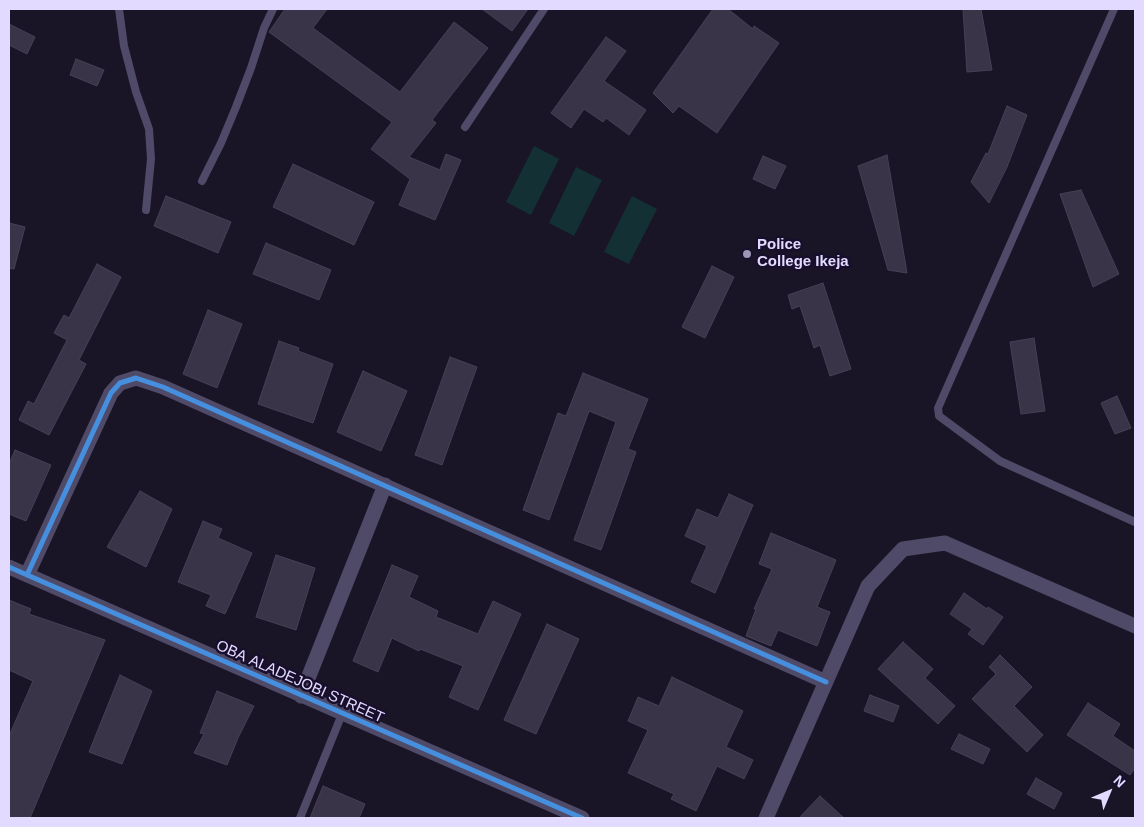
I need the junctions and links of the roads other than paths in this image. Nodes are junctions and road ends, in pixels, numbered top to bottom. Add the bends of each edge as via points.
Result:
1 (119, 9) edge
2 (273, 9) edge
3 (544, 9) edge
4 (1114, 9) edge
5 (465, 127) dead end
6 (202, 181) dead end
7 (146, 210) dead end
8 (385, 485) junction
9 (1135, 522) edge
10 (9, 567) edge
11 (27, 575) junction
12 (1135, 626) edge
13 (826, 682) junction
14 (301, 696) junction
15 (342, 714) junction
16 (300, 818) edge
17 (582, 818) edge
18 (766, 818) edge

1 - 7 lane via 124,46 149,129 151,159
2 - 6 lane via 236,107
3 - 5 lane
4 - 9 lane via 938,408 943,420 1000,461
8 - 11 street via 164,387 136,378 120,383 111,393
8 - 13 street
8 - 14 street
10 - 11 street, OBA ALADEJOBI STREET
11 - 14 street, OBA ALADEJOBI STREET
12 - 13 street via 945,543 903,549 868,586
13 - 18 street
14 - 15 street, OBA ALADEJOBI STREET
15 - 16 lane
15 - 17 street, OBA ALADEJOBI STREET

